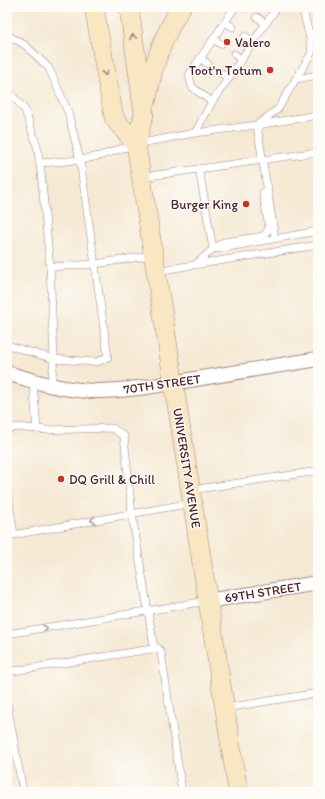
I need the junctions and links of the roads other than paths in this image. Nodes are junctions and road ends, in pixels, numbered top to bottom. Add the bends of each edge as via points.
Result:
1 (79, 7) edge
2 (94, 7) edge
3 (129, 7) edge
4 (181, 7) edge
5 (235, 7) edge
6 (277, 7) edge
7 (302, 7) edge
8 (258, 17) dead end
9 (225, 22) junction
10 (266, 24) junction
11 (233, 27) dead end
12 (318, 32) edge
13 (309, 34) junction
14 (7, 35) edge
15 (245, 36) dead end
16 (213, 39) junction
17 (253, 42) junction
18 (221, 44) dead end
19 (101, 48) junction
20 (234, 54) dead end
21 (200, 58) junction
22 (242, 60) junction
23 (208, 64) dead end
24 (221, 73) dead end
25 (318, 75) edge
26 (229, 79) junction
27 (296, 79) junction
28 (7, 89) edge
29 (212, 102) junction
30 (144, 114) junction
31 (318, 115) edge
32 (257, 126) junction
33 (195, 133) junction
34 (136, 144) junction
35 (318, 152) edge
36 (80, 160) junction
37 (263, 160) junction
38 (40, 163) junction
39 (199, 169) junction
40 (141, 177) junction
41 (268, 187) junction
42 (318, 231) edge
43 (275, 238) junction
44 (318, 245) edge
45 (213, 249) junction
46 (154, 263) junction
47 (95, 264) junction
48 (195, 265) junction
49 (50, 267) junction
50 (7, 345) edge
51 (54, 359) junction
52 (318, 360) edge
53 (7, 373) edge
54 (32, 381) junction
55 (174, 382) junction
56 (51, 385) junction
57 (37, 429) junction
58 (7, 430) edge
59 (318, 471) edge
60 (7, 489) edge
61 (191, 497) junction
62 (132, 514) junction
63 (11, 535) edge
64 (318, 583) edge
65 (207, 601) junction
66 (148, 611) junction
67 (7, 634) edge
68 (154, 647) junction
69 (7, 672) edge
70 (318, 694) edge
71 (7, 703) edge
72 (225, 708) junction
73 (23, 792) edge
74 (182, 792) edge
75 (238, 792) edge

1 - 19 main road
2 - 19 main road
30 -> 3 main road, UNIVERSITY AVENUE
4 - 30 main road via 160,49 150,79
5 - 9 lane
6 - 10 lane
7 - 13 lane
8 - 10 lane
9 - 11 lane
9 - 16 lane
10 - 17 lane
12 - 13 lane
13 - 27 lane via 312,52
14 - 36 lane via 25,44 49,68 68,112
15 - 17 lane
16 - 18 lane
16 - 21 lane
17 - 22 lane
19 -> 34 main road via 114,118
20 - 22 lane
21 - 23 lane
21 - 29 lane via 189,75 192,88
22 - 26 lane
24 - 26 lane
25 - 27 lane
26 - 29 lane
27 - 32 lane via 278,110
28 - 38 lane via 26,110
29 - 33 lane
30 - 34 main road, UNIVERSITY AVENUE
31 - 32 lane
32 - 33 lane
32 - 37 lane
33 - 34 lane
34 - 36 lane
34 - 40 main road, UNIVERSITY AVENUE
35 - 37 lane
36 - 38 lane
36 - 47 lane
37 - 39 lane
37 - 41 lane
38 - 49 lane
39 - 40 lane
39 - 45 lane
40 - 46 main road, UNIVERSITY AVENUE
41 - 43 lane
41 - 45 lane via 263,193 269,228 264,236 224,242
42 - 43 lane
43 - 45 lane
44 - 48 lane
45 - 48 lane
46 - 47 lane
46 - 48 lane
46 - 55 main road, UNIVERSITY AVENUE
47 - 49 lane
47 - 51 lane via 108,357 97,362
49 - 51 lane
50 - 51 lane
51 - 56 lane
52 - 55 street, 70TH STREET
53 - 54 street, 70TH STREET
54 - 56 street, 70TH STREET
54 - 57 lane
55 - 56 street, 70TH STREET via 122,390 95,391
55 - 61 main road, UNIVERSITY AVENUE
57 - 58 lane via 16,427
57 - 62 lane via 112,428 124,436
59 - 61 lane
60 - 63 lane
61 - 62 lane
61 - 65 main road, UNIVERSITY AVENUE
62 -> 63 lane
62 - 66 lane
64 - 65 street, 69TH STREET
65 - 66 lane
65 - 72 main road, UNIVERSITY AVENUE
67 -> 66 lane
66 - 68 lane
68 - 69 lane
68 - 74 lane via 162,652
70 - 72 lane
71 - 73 lane
72 - 75 main road, UNIVERSITY AVENUE

